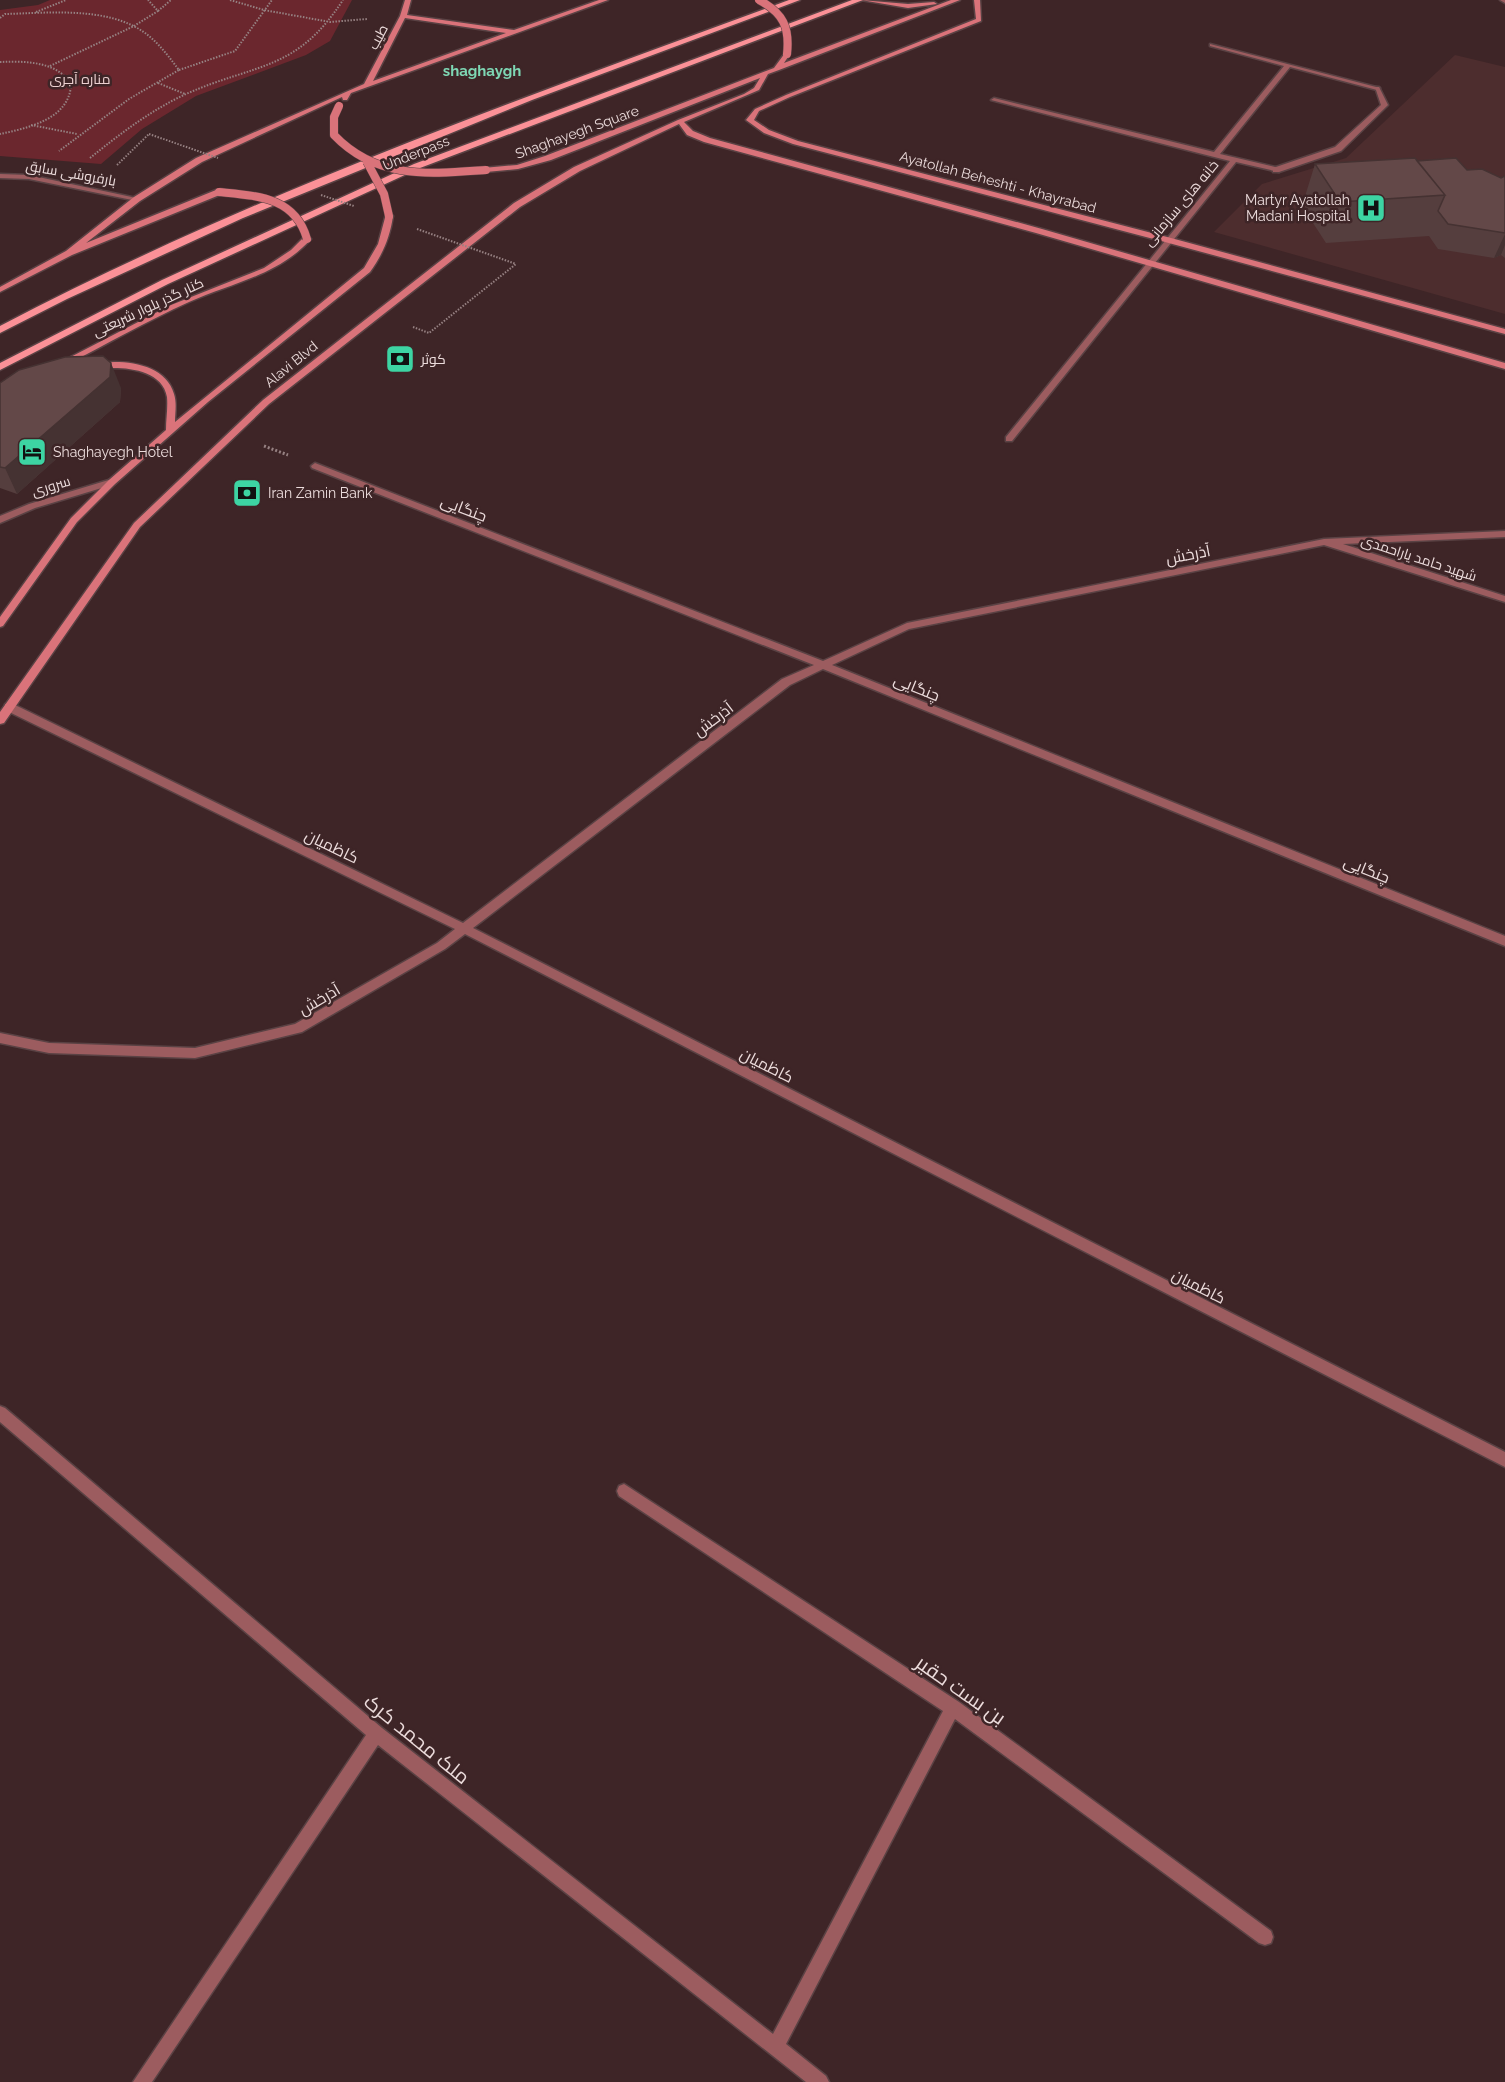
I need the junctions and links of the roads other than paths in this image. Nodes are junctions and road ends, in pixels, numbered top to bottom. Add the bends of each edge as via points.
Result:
1 (408, 0) edge
2 (605, 0) edge
3 (759, 0) edge
4 (796, 0) edge
5 (859, 0) edge
6 (864, 0) edge
7 (951, 0) edge
8 (957, 0) edge
9 (977, 0) edge
10 (403, 16) junction
11 (515, 32) junction
12 (1212, 45) dead end
13 (1288, 66) junction
14 (776, 69) junction
15 (766, 72) junction
16 (367, 85) junction
17 (348, 92) junction
18 (994, 100) dead end
19 (680, 121) junction
20 (1216, 154) junction
21 (1235, 159) junction
22 (367, 162) junction
23 (0, 176) edge
24 (137, 199) junction
25 (301, 219) junction
26 (1168, 240) junction
27 (69, 253) junction
28 (1149, 263) junction
29 (0, 290) edge
30 (0, 330) edge
31 (1505, 332) edge
32 (85, 366) edge
33 (1505, 366) edge
34 (0, 367) edge
35 (74, 368) edge
36 (170, 431) junction
37 (1009, 439) dead end
38 (315, 466) road end
39 (112, 482) junction
40 (0, 520) edge
41 (1505, 534) edge
42 (1324, 542) junction
43 (1505, 599) edge
44 (0, 624) edge
45 (823, 665) junction
46 (9, 707) junction
47 (0, 720) edge
48 (463, 928) junction
49 (1505, 941) edge
50 (0, 1038) edge
51 (0, 1413) edge
52 (1505, 1460) edge
53 (624, 1491) dead end
54 (953, 1708) junction
55 (376, 1734) junction
56 (1265, 1937) dead end
57 (775, 2048) junction
58 (142, 2082) edge
59 (820, 2082) edge

1 - 10 main road, طیب
2 - 11 main road
3 - 14 main road, bridge via 777,11 791,35 787,54
4 - 30 main road, Underpass via 529,98 251,212 63,297
5 - 25 main road, Underpass via 417,166
6 - 7 main road via 908,6
8 - 14 main road, Shaghayegh Square
9 - 26 main road, Ayatollah Beheshti - Khayrabad via 979,20 788,96 757,110 750,120 774,135 826,150
10 - 11 main road
10 - 16 main road, طیب
11 - 16 main road
12 - 13 street
13 - 20 street
13 - 21 street via 1377,88 1385,105 1338,149 1276,170
14 - 15 main road, Shaghayegh Square
15 - 19 main road, Alavi Blvd via 757,89
15 - 22 main road, Shaghayegh Square, bridge via 518,167 414,172
16 - 17 main road
17 - 22 main road, Shaghayegh Square, bridge via 334,117 334,135 351,153
17 - 24 main road via 199,160
18 - 20 street
19 - 28 main road via 690,134 707,140
19 - 46 main road, Alavi Blvd via 577,170 517,205 266,402 137,525
20 - 21 street
21 - 26 street, خانه های سازمانی
22 - 36 main road, Alavi Blvd, bridge via 384,194 389,216 380,253 367,270
23 - 24 street, بارفروشی سابق via 29,177
24 - 27 main road
25 - 27 main road, bridge via 288,207 265,199 219,192
25 - 34 main road, Underpass via 155,286
25 - 35 main road, کنار گذر بلوار شریعتی, bridge via 307,239 291,256 258,276 191,299 54,370
26 - 28 street, خانه های سازمانی
26 - 31 main road, Ayatollah Beheshti - Khayrabad
27 - 29 main road
28 - 33 main road
28 - 37 street, خانه های سازمانی
32 - 36 main road via 118,364 158,376 170,393
36 - 39 main road, Alavi Blvd
38 - 45 street, چنگایی
39 - 40 street, سروری
39 - 44 main road, Alavi Blvd via 74,520
41 - 42 street, آذرخش
42 - 43 street, شهید حامد یاراحمدی
42 - 45 street, آذرخش via 907,626
45 - 48 street, آذرخش via 786,682
45 - 49 street, چنگایی
46 - 47 main road, Alavi Blvd
46 - 48 street, کاظمیان
48 - 50 street, آذرخش via 441,946 298,1028 195,1053 49,1048
48 - 52 street, کاظمیان
51 - 55 street, ملک محمد کرک
53 - 54 street, بن بست حقیر
54 - 56 street, بن بست حقیر
54 - 57 street
55 - 57 street, ملک محمد کرک
55 - 58 street
57 - 59 street, ملک محمد کرک

